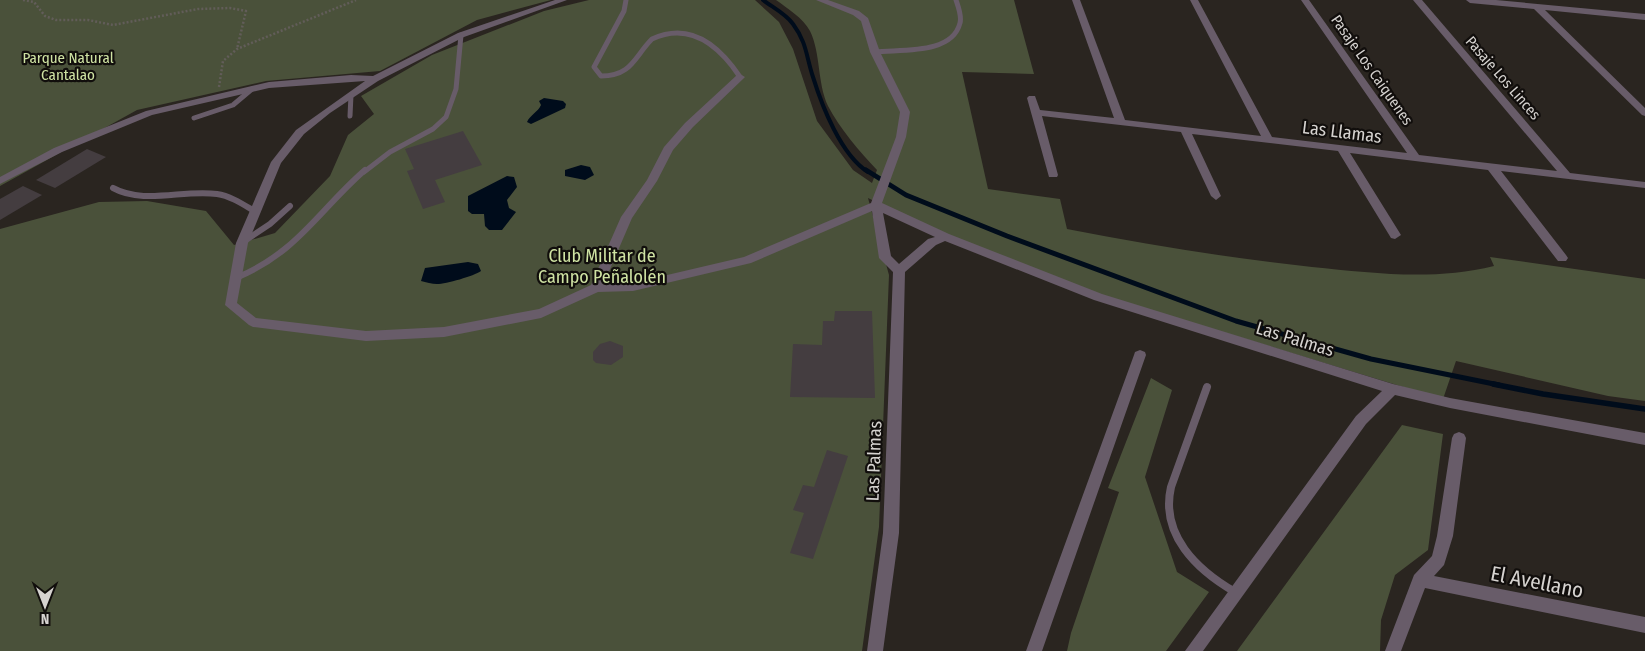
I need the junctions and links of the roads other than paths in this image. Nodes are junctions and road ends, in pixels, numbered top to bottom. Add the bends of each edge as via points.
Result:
1 (564, 0) edge
2 (626, 0) edge
3 (820, 0) edge
4 (956, 0) edge
5 (1076, 0) edge
6 (1194, 0) edge
7 (1305, 0) edge
8 (1416, 0) edge
9 (1470, 0) edge
10 (837, 3) edge
11 (1537, 7) junction
12 (1645, 17) edge
13 (461, 35) junction
14 (875, 52) junction
15 (740, 77) joint
16 (375, 79) junction
17 (252, 89) junction
18 (351, 95) junction
19 (1032, 98) dead end
20 (1036, 112) junction
21 (1645, 113) edge
22 (350, 116) dead end
23 (194, 118) dead end
24 (1122, 122) junction
25 (1185, 130) junction
26 (1268, 140) junction
27 (1342, 149) junction
28 (1416, 158) junction
29 (1492, 167) junction
30 (1053, 175) dead end
31 (1567, 176) junction
32 (0, 181) edge
33 (1645, 185) edge
34 (113, 188) dead end
35 (1216, 196) dead end
36 (290, 206) dead end
37 (876, 206) junction
38 (256, 212) junction
39 (1394, 235) dead end
40 (945, 237) junction
41 (242, 243) junction
42 (1562, 258) dead end
43 (898, 271) junction
44 (236, 278) junction
45 (596, 288) junction
46 (1140, 355) dead end
47 (1207, 387) dead end
48 (1393, 389) junction
49 (1459, 438) dead end
50 (1645, 439) edge
51 (1420, 580) junction
52 (1235, 592) junction
53 (1645, 625) edge
54 (875, 651) edge
55 (1034, 651) edge
56 (1193, 651) edge
57 (1392, 651) edge

1 - 13 street
2 - 15 lane via 624,11 594,67 601,76 621,73 651,40 669,35 698,39 715,46
3 - 10 street
4 - 14 lane via 961,21 954,37 937,46
5 - 24 street
6 - 26 street
7 - 28 street, Pasaje Los Caiquenes
8 - 31 street, Pasaje Los Linces
9 - 11 street
10 - 14 street via 865,20
11 - 12 street
11 - 21 street
13 - 16 street
13 - 44 lane via 454,104 445,119 360,175 277,258 253,273
14 - 37 street via 905,112 901,137
15 - 45 street via 689,125 668,150 652,181 627,217
16 - 17 street via 352,78
16 - 18 street
17 - 23 lane via 233,105
17 - 32 street via 149,113 58,150
18 - 22 lane
18 - 38 street via 287,146 276,162
19 - 20 street
20 - 24 street, Las Llamas
20 - 30 street
24 - 25 street, Las Llamas
25 - 26 street, Las Llamas
25 - 35 street
26 - 27 street, Las Llamas
27 - 28 street, Las Llamas
27 - 39 street
28 - 29 street, Las Llamas
29 - 31 street, Las Llamas
29 - 42 street
31 - 33 street, Las Llamas
34 - 38 lane via 117,192 135,194 216,194 233,198
36 - 41 lane
37 - 40 street, Las Palmas
37 - 43 street via 885,258
37 - 45 street via 747,260 633,287
38 - 41 street
40 - 43 street via 921,251
40 - 48 street, Las Palmas via 1098,297
41 - 44 street
43 - 54 street, Las Palmas via 891,533
44 - 45 street via 231,305 253,322 366,336 444,332 541,313
46 - 55 street
47 - 52 lane via 1170,492 1169,514 1177,538 1194,562
48 - 50 street, Las Palmas via 1450,403
48 - 52 street via 1362,420
49 - 51 street via 1445,536 1438,560
51 - 53 street, El Avellano
51 - 57 street
52 - 56 street

